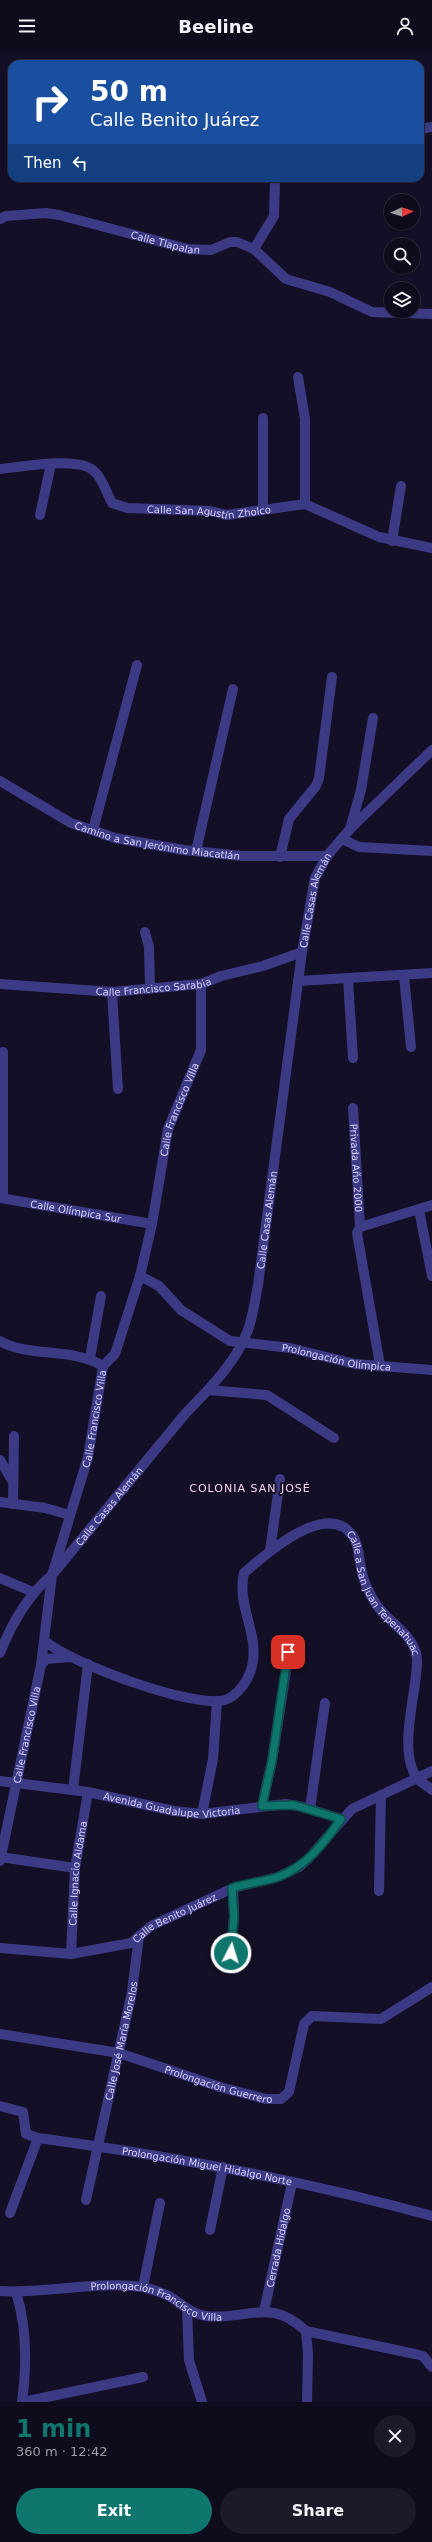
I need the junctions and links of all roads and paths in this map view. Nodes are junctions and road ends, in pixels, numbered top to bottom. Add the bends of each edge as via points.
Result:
1 (275, 182) edge
2 (0, 219) edge
3 (254, 249) junction
4 (432, 314) edge
5 (298, 377) dead end
6 (263, 418) dead end
7 (52, 464) junction
8 (0, 469) edge
9 (401, 486) dead end
10 (305, 504) junction
11 (263, 509) junction
12 (40, 515) dead end
13 (392, 541) junction
14 (432, 548) edge
15 (137, 665) dead end
16 (332, 677) dead end
17 (233, 689) dead end
18 (373, 718) dead end
19 (432, 750) edge
20 (0, 781) edge
21 (350, 829) junction
22 (93, 830) junction
23 (342, 838) junction
24 (196, 851) junction
25 (432, 852) edge
26 (327, 856) junction
27 (280, 857) junction
28 (145, 932) dead end
29 (302, 952) junction
30 (432, 973) edge
31 (404, 976) junction
32 (348, 979) junction
33 (298, 981) junction
34 (0, 984) edge
35 (201, 984) junction
36 (150, 988) junction
37 (112, 992) junction
38 (410, 1047) dead end
39 (3, 1052) dead end
40 (353, 1058) dead end
41 (118, 1089) dead end
42 (353, 1108) dead end
43 (1, 1198) edge
44 (432, 1205) edge
45 (419, 1210) junction
46 (152, 1224) junction
47 (360, 1227) junction
48 (140, 1276) junction
49 (432, 1276) edge
50 (101, 1296) dead end
51 (0, 1341) edge
52 (241, 1344) junction
53 (90, 1358) junction
54 (380, 1365) junction
55 (103, 1366) junction
56 (432, 1370) edge
57 (208, 1390) junction
58 (14, 1436) dead end
59 (334, 1438) dead end
60 (0, 1460) edge
61 (280, 1479) dead end
62 (13, 1482) junction
63 (0, 1502) edge
64 (13, 1504) junction
65 (70, 1515) junction
66 (270, 1551) junction
67 (52, 1575) junction
68 (0, 1578) edge
69 (33, 1592) junction
70 (45, 1641) junction
71 (288, 1652) dead end
72 (0, 1653) edge
73 (71, 1657) junction
74 (88, 1664) junction
75 (41, 1665) junction
76 (217, 1701) junction
77 (324, 1703) dead end
78 (432, 1771) edge
79 (417, 1778) junction
80 (0, 1781) edge
81 (16, 1783) junction
82 (73, 1790) junction
83 (432, 1790) edge
84 (88, 1792) junction
85 (381, 1794) junction
86 (262, 1806) junction
87 (310, 1809) junction
88 (202, 1814) junction
89 (341, 1819) junction
90 (0, 1858) edge
91 (75, 1868) junction
92 (232, 1888) junction
93 (379, 1891) dead end
94 (139, 1936) junction
95 (0, 1948) edge
96 (231, 1953) dead end
97 (71, 1954) junction
98 (432, 1987) edge
99 (0, 2034) edge
100 (119, 2053) junction
101 (0, 2106) edge
102 (38, 2138) junction
103 (98, 2146) junction
104 (224, 2168) junction
105 (292, 2183) junction
106 (86, 2200) dead end
107 (160, 2204) dead end
108 (10, 2213) dead end
109 (432, 2216) edge
110 (210, 2230) dead end
111 (143, 2287) junction
112 (0, 2291) edge
113 (16, 2292) junction
114 (186, 2309) junction
115 (264, 2312) junction
116 (306, 2331) junction
117 (432, 2366) edge
118 (143, 2377) dead end
119 (23, 2402) edge
120 (202, 2402) edge
121 (307, 2402) edge

1 - 3 street via 274,216
2 - 3 street, Calle Tlapalan via 6,216 46,213 188,249 211,250 230,242
3 - 4 street, Calle Tlapalan via 286,279 330,292 372,312
5 - 10 street via 305,419
6 - 11 street
7 - 8 street, Calle San Agustín Zholco
7 - 11 street, Calle San Agustín Zholco via 82,465 95,471 112,503 128,508 227,514 245,514
7 - 12 street
9 - 13 street
10 - 11 street, Calle San Agustín Zholco
10 - 13 street, Calle San Agustín Zholco
13 - 14 street, Calle San Agustín Zholco
15 - 22 street
16 - 27 street via 316,786 289,819
17 - 24 street
18 - 21 street via 361,790
19 - 21 street, Calle Casas Alemán
20 - 22 street, Camino a San Jerónimo Miacatlán via 71,823
21 - 23 street, Calle Casas Alemán
22 - 24 street, Camino a San Jerónimo Miacatlán via 115,838
23 - 25 street via 360,847
23 - 26 street, Calle Casas Alemán
24 - 27 street, Camino a San Jerónimo Miacatlán
26 - 27 street, Camino a San Jerónimo Miacatlán
26 - 29 street, Calle Casas Alemán via 315,878
28 - 36 street via 149,947
29 - 33 street, Calle Casas Alemán
29 - 35 street, Calle Francisco Sarabia
30 - 31 street
31 - 32 street
31 - 38 street
32 - 33 street
32 - 40 street
33 - 52 street, Calle Casas Alemán via 258,1285 247,1331
34 - 37 street, Calle Francisco Sarabia
35 - 36 street, Calle Francisco Sarabia
35 - 46 street, Calle Francisco Villa via 201,1050 168,1129
36 - 37 street, Calle Francisco Sarabia
37 - 41 street
39 - 43 street
42 - 47 street, Privada Año 2000
43 - 46 street, Calle Olímpica Sur
44 - 45 street
45 - 47 street
45 - 49 street
46 - 48 street, Calle Francisco Villa
47 - 54 street, Privada Año 2000 via 357,1238
48 - 52 street, Prolongación Olímpica via 159,1286 181,1310 230,1341
48 - 55 street, Calle Francisco Villa via 114,1354
50 - 53 street
51 - 53 street via 19,1348
52 - 54 street, Prolongación Olímpica via 290,1348 356,1364
52 - 57 street, Calle Casas Alemán
53 - 55 street
54 - 56 street, Prolongación Olímpica
55 - 65 street, Calle Francisco Villa via 88,1457
57 - 59 street via 267,1394
57 - 67 street, Calle Casas Alemán via 185,1414
58 - 62 street
60 - 62 street
61 - 66 street
62 - 64 street
63 - 64 street
64 - 65 street via 45,1508
65 - 67 street, Calle Francisco Villa
66 - 76 street, Calle a San Juan Tepenahuac via 244,1573 242,1582 254,1646 252,1667 243,1685 231,1698
66 - 79 street, Calle a San Juan Tepenahuac via 314,1525 340,1525 354,1538 364,1580 370,1593 377,1606 409,1639 417,1658 409,1745
67 - 69 street, Calle Casas Alemán
67 - 70 street, Calle Francisco Villa
68 - 69 street
69 - 72 street, Calle Casas Alemán via 12,1624
70 - 73 street, Calle a San Juan Tepenahuac
70 - 75 street, Calle Francisco Villa
71 - 86 street via 272,1761
73 - 74 street, Calle a San Juan Tepenahuac
73 - 75 street via 46,1660
74 - 76 street, Calle a San Juan Tepenahuac via 166,1693 194,1700
74 - 82 street
75 - 81 street, Calle Francisco Villa
76 - 88 street via 213,1759
77 - 87 street
78 - 79 street, Calle Benito Juárez
79 - 83 street
79 - 85 street, Calle Benito Juárez
80 - 81 street, Avenida Guadalupe Victoria
81 - 82 street, Avenida Guadalupe Victoria
81 - 90 street, Calle Francisco Villa
82 - 84 street, Avenida Guadalupe Victoria
84 - 88 street, Avenida Guadalupe Victoria via 174,1812
84 - 91 street, Calle Ignacio Aldama
85 - 89 street, Calle Benito Juárez via 352,1809
85 - 93 street
86 - 87 street, Avenida Guadalupe Victoria via 286,1804
86 - 88 street, Avenida Guadalupe Victoria
87 - 89 street, Avenida Guadalupe Victoria
89 - 92 street, Calle Benito Juárez via 326,1840 299,1867 278,1877
90 - 91 street
91 - 97 street, Calle Ignacio Aldama
92 - 94 street, Calle Benito Juárez via 151,1926
92 - 96 street via 234,1917
94 - 97 street, Calle Benito Juárez via 124,1945
94 - 100 street, Calle José María Morelos via 132,1992
95 - 97 street, Calle Benito Juárez
98 - 100 street, Prolongación Guerrero via 381,2019 312,2016 307,2018 289,2092 281,2099 266,2099 220,2088
99 - 100 street
100 - 103 street, Calle José María Morelos
101 - 102 street via 24,2112 26,2134
102 - 103 street, Prolongación Miguel Hidalgo Norte
102 - 108 street
103 - 104 street, Prolongación Miguel Hidalgo Norte
103 - 106 street, Calle José María Morelos
104 - 105 street, Prolongación Miguel Hidalgo Norte
104 - 110 street
105 - 109 street, Prolongación Miguel Hidalgo Norte
105 - 115 street, Cerrada Hidalgo
107 - 111 street
111 - 113 street, Prolongación Francisco Villa via 101,2285
111 - 114 street, Prolongación Francisco Villa via 169,2296
112 - 113 street, Prolongación Francisco Villa
113 - 119 street via 24,2327
114 - 115 street, Prolongación Francisco Villa via 212,2316
114 - 120 street via 189,2360
115 - 116 street, Prolongación Francisco Villa via 283,2314
116 - 117 street, Prolongación Francisco Villa via 419,2355
116 - 121 street
118 - 119 street

